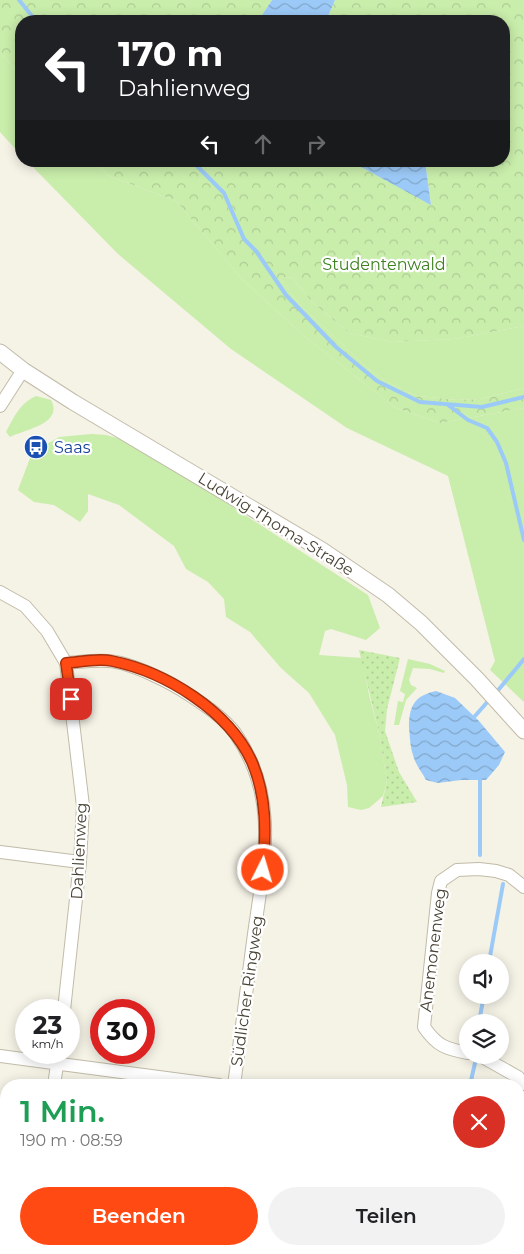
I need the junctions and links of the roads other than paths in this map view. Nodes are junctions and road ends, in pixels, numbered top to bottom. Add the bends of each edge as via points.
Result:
1 (0, 352) edge
2 (23, 370) junction
3 (0, 406) edge
4 (0, 592) edge
5 (66, 663) junction
6 (524, 732) edge
7 (0, 852) edge
8 (80, 862) junction
9 (524, 887) edge
10 (65, 999) edge
11 (459, 1051) edge
12 (0, 1056) edge
13 (15, 1057) edge
14 (80, 1062) edge
15 (57, 1064) edge
16 (495, 1064) edge
17 (55, 1079) edge
18 (183, 1079) edge
19 (235, 1079) edge
20 (520, 1079) edge

1 - 2 street, Ludwig-Thoma-Straße
2 - 3 street
2 - 6 street, Ludwig-Thoma-Straße via 322,550 388,595 421,623
4 - 5 street via 25,606 47,631
5 - 8 street, Dahlienweg via 83,806
5 - 19 street, Südlicher Ringweg via 110,661 146,672 179,688 211,710 234,732 252,762 261,791 266,830
7 - 8 street
8 - 10 street, Dahlienweg
9 - 11 street, Anemonenweg via 508,875 479,869 457,870 441,881 424,1027 437,1043
12 - 13 street
14 - 18 street
15 - 17 street
16 - 20 street

